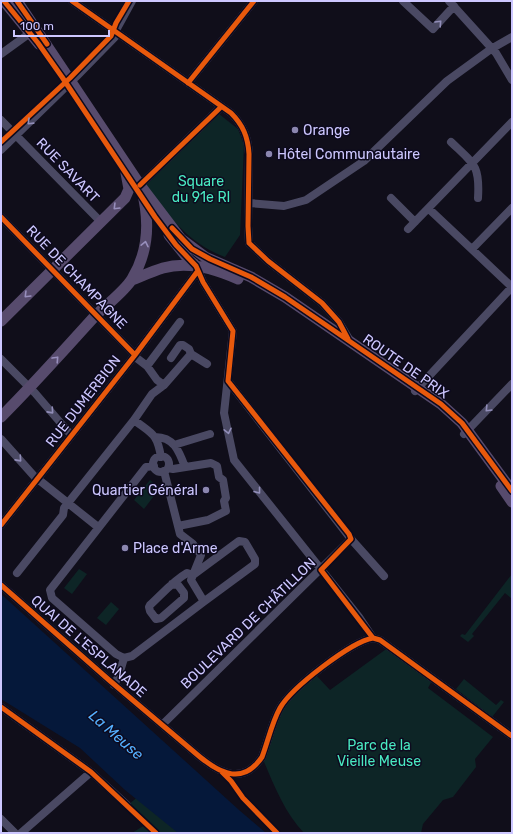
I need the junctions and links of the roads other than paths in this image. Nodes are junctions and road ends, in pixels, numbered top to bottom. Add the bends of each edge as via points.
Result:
1 (4, 1) edge
2 (13, 1) edge
3 (17, 1) edge
4 (24, 1) edge
5 (132, 1) edge
6 (254, 1) edge
7 (403, 1) edge
8 (74, 2) edge
9 (451, 4) edge
10 (24, 19) junction
11 (30, 33) junction
12 (117, 33) junction
13 (512, 37) edge
14 (491, 49) junction
15 (1, 54) edge
16 (512, 80) edge
17 (188, 83) junction
18 (70, 84) junction
19 (221, 107) junction
20 (1, 120) edge
21 (512, 122) edge
22 (16, 136) junction
23 (451, 142) dead end
24 (1, 150) edge
25 (473, 162) junction
26 (126, 173) junction
27 (140, 185) junction
28 (391, 198) dead end
29 (478, 198) dead end
30 (144, 200) junction
31 (249, 203) junction
32 (512, 208) edge
33 (428, 209) junction
34 (1, 217) edge
35 (101, 222) junction
36 (415, 222) junction
37 (408, 229) dead end
38 (181, 242) junction
39 (472, 249) junction
40 (229, 268) junction
41 (52, 269) junction
42 (197, 269) junction
43 (132, 280) junction
44 (512, 287) edge
45 (96, 315) junction
46 (1, 321) edge
47 (180, 322) dead end
48 (348, 343) junction
49 (191, 354) junction
50 (135, 355) junction
51 (171, 358) dead end
52 (1, 359) edge
53 (207, 364) dead end
54 (147, 366) junction
55 (228, 381) junction
56 (512, 384) edge
57 (164, 385) junction
58 (29, 388) junction
59 (416, 389) junction
60 (1, 417) edge
61 (134, 420) junction
62 (466, 433) junction
63 (210, 434) dead end
64 (71, 435) junction
65 (155, 437) junction
66 (1, 439) edge
67 (174, 445) junction
68 (161, 457) junction
69 (154, 466) junction
70 (185, 467) junction
71 (166, 470) junction
72 (38, 479) junction
73 (512, 491) edge
74 (512, 502) edge
75 (68, 503) junction
76 (1, 525) edge
77 (178, 526) junction
78 (98, 527) junction
79 (351, 539) junction
80 (321, 570) junction
81 (17, 573) dead end
82 (193, 574) junction
83 (384, 576) dead end
84 (172, 584) junction
85 (1, 585) edge
86 (202, 603) junction
87 (373, 638) junction
88 (124, 658) junction
89 (114, 685) junction
90 (1, 707) edge
91 (162, 725) junction
92 (512, 736) edge
93 (91, 772) junction
94 (127, 805) dead end
95 (1, 819) edge
96 (15, 833) edge
97 (21, 833) edge

1 - 10 main road
2 - 10 main road
3 - 10 main road
4 - 10 main road
5 - 12 street
6 - 17 street
7 -> 9 street via 433,29
8 - 12 street
9 - 14 street
10 - 11 main road
10 - 18 main road
11 - 15 street
11 - 18 main road
12 - 17 street
12 - 18 street
13 - 14 street
14 - 16 street
14 - 31 street via 447,81 364,161 306,200 284,206
17 - 19 street
18 -> 22 street
18 - 26 main road
18 - 27 main road
19 - 27 street
19 - 31 street via 242,124 249,143
20 - 22 street, RUE SAVART
21 - 25 street
22 - 24 street
22 - 35 street, RUE SAVART
23 - 25 street
25 - 29 street via 479,179
25 - 33 street
26 - 30 main road
26 -> 35 main road via 128,193
27 - 30 main road
27 - 38 main road
28 - 36 street
30 - 38 main road
43 -> 30 main road via 147,238
31 - 48 street via 249,243 329,310 339,322
32 - 39 street
33 - 36 street
33 - 39 street
34 - 41 street, RUE DE CHAMPAGNE
35 - 41 main road
36 - 37 street
38 - 40 main road, ROUTE DE PRIX
38 - 42 main road, ROUTE DE PRIX
39 - 44 street
40 - 42 main road via 204,262
40 - 48 main road, ROUTE DE PRIX via 251,277 285,297
41 - 45 street, RUE DE CHAMPAGNE
41 -> 46 main road
42 - 43 main road, ROUTE DE PRIX via 164,267
42 - 48 main road, ROUTE DE PRIX via 233,277 246,283
42 - 50 street, RUE DUMERBION
42 - 55 street via 233,331
43 - 45 main road
44 - 59 street
45 - 50 street, RUE DE CHAMPAGNE
58 -> 45 main road
47 - 54 street
48 - 59 main road, ROUTE DE PRIX
49 - 51 street via 189,349 180,345
49 - 53 street
49 - 57 street
50 - 54 street, RUE DE CHAMPAGNE
50 - 64 street, RUE DUMERBION
52 - 58 street
54 - 57 street, RUE DE CHAMPAGNE
55 - 79 street
55 -> 80 street via 224,413 234,460
56 -> 62 street
57 - 61 street via 152,394
58 - 60 main road
58 -> 64 street
59 - 62 main road, ROUTE DE PRIX via 441,404
61 - 65 street
61 - 75 street
62 - 73 main road, ROUTE DE PRIX
62 - 74 main road, ROUTE DE PRIX
63 - 67 street
64 - 72 street, RUE DUMERBION
65 - 67 street via 165,437
65 - 68 street
66 -> 72 street
67 - 70 street
68 - 69 street via 154,460
68 - 71 street via 168,460
69 - 71 street via 158,471
69 - 78 street via 146,467
70 - 71 street
70 - 77 street via 211,463 217,466 219,477 223,480 226,511 208,520
71 - 77 street
72 - 75 street
72 - 76 street, RUE DUMERBION
75 - 78 street
75 - 81 street via 63,515
77 - 82 street via 180,534 193,544 201,555
78 - 88 street via 51,588 50,593 116,654
79 - 80 street, BOULEVARD DE CHÂTILLON
79 - 83 street
80 - 87 street
80 - 91 street, BOULEVARD DE CHÂTILLON
82 - 84 street via 187,573
82 - 86 street via 191,580 203,597
82 - 86 street via 239,541 245,542 255,559 255,564
84 - 84 street via 149,607 156,619 161,618 184,598 178,585
85 - 89 street, QUAI DE L'ESPLANADE
86 - 88 street via 132,656
87 - 91 street, QUAI DE L'ESPLANADE via 360,641 348,648 285,700 276,716 262,757 257,764 244,772 234,775 215,769
87 - 92 street via 380,640
88 - 89 street
89 - 91 street, QUAI DE L'ESPLANADE
90 - 93 street
93 - 94 street
93 - 97 street
95 - 96 street

